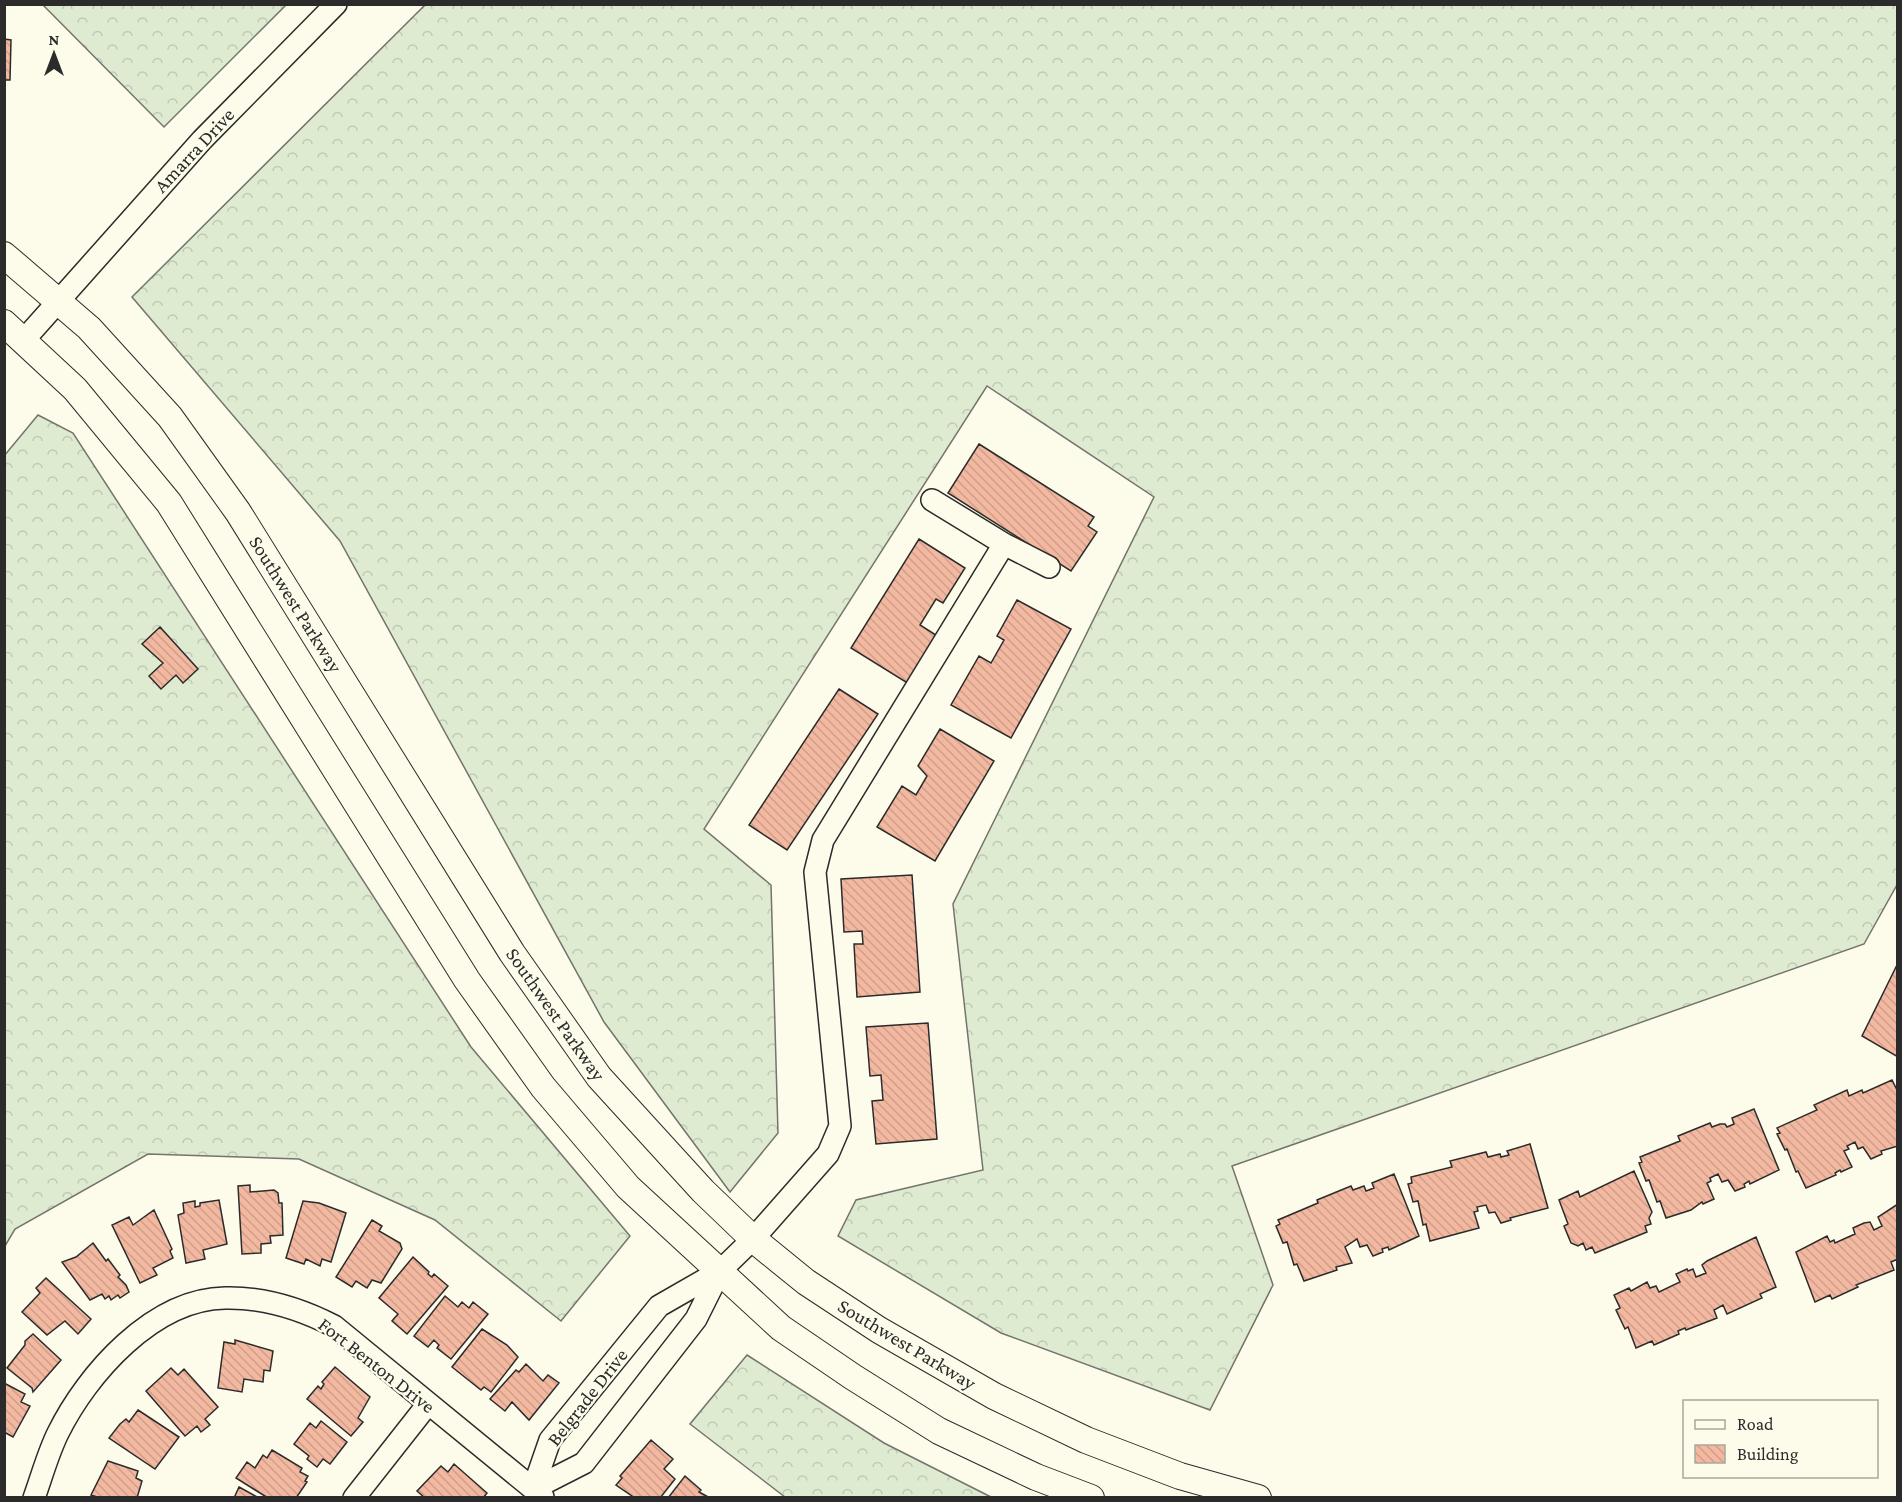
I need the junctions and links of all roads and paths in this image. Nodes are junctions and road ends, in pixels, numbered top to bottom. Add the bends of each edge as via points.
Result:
1 (336, 4) edge
2 (4, 255) edge
3 (59, 302) junction
4 (4, 323) edge
5 (23, 341) junction
6 (932, 500) dead end
7 (1004, 544) junction
8 (1049, 567) dead end
9 (753, 1239) junction
10 (720, 1271) junction
11 (428, 1404) junction
12 (539, 1493) edge
13 (34, 1497) edge
14 (354, 1497) edge
15 (1091, 1497) edge
16 (1258, 1497) edge

1 - 3 street, Amarra Drive via 202,140
2 - 3 main road, Southwest Parkway
3 - 5 street
3 - 9 main road, Southwest Parkway via 89,328 170,417 238,512 512,953 599,1077 703,1191
4 - 5 main road
5 - 10 main road via 75,389 169,502 467,980 543,1087 628,1187
6 - 7 street
7 - 8 street
7 - 9 street, Belgrade Drive via 823,840 816,872 840,1126 828,1155
9 - 10 street, Belgrade Drive
9 - 16 main road, Southwest Parkway via 806,1282 879,1330 994,1396 1096,1444 1180,1476
10 - 12 street, Belgrade Drive via 696,1319 584,1463
10 - 12 street, Belgrade Drive via 659,1306 550,1440
10 - 15 main road via 781,1328 939,1431 1036,1477
11 - 12 street, Fort Benton Drive
11 - 13 street, Fort Benton Drive via 334,1326 306,1312 251,1299 222,1298 188,1306 156,1320 95,1375 57,1435
11 - 14 street

